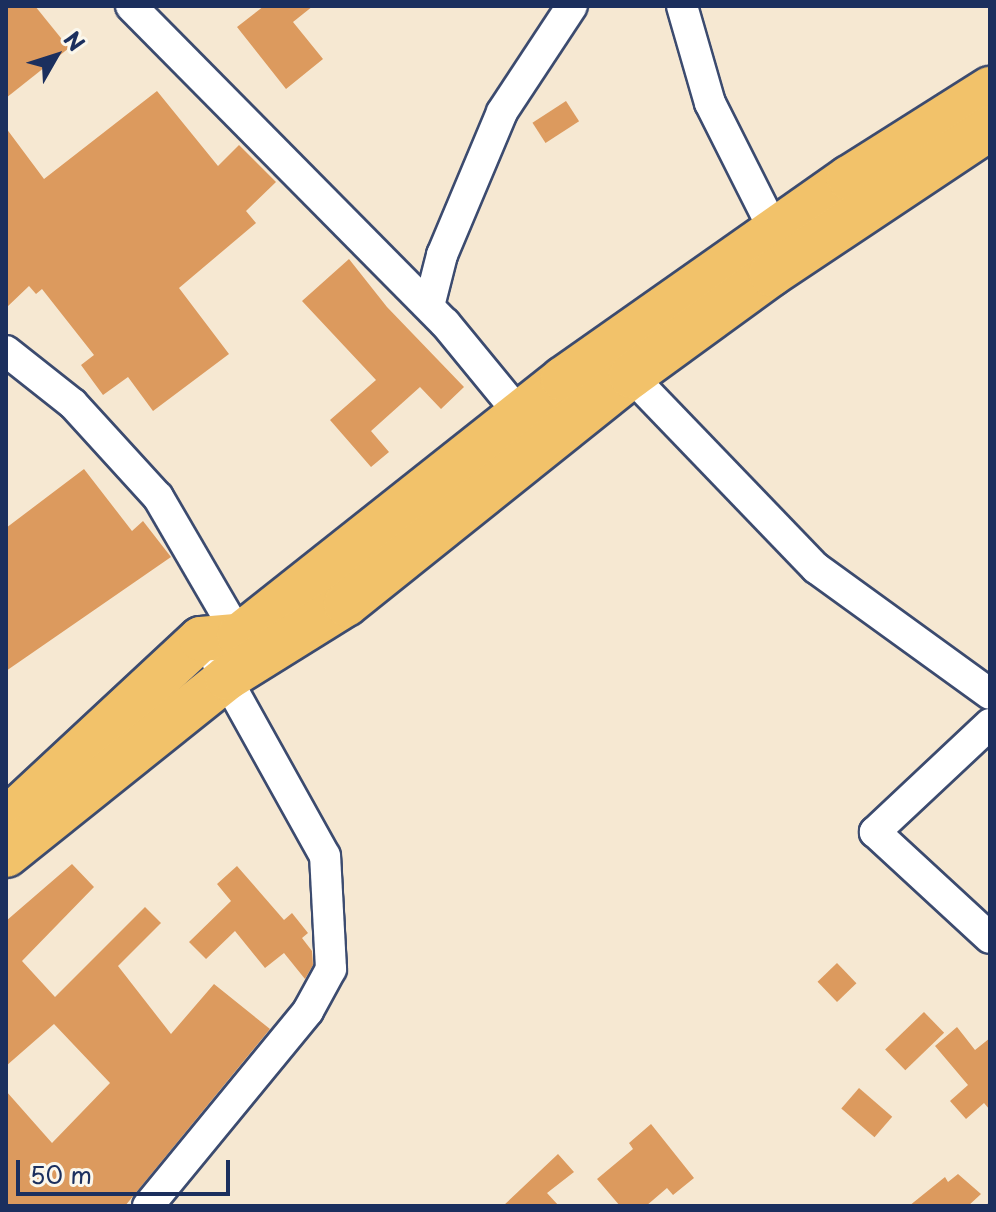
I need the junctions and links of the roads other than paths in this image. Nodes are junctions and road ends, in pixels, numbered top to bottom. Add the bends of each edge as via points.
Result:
1 (131, 6) edge
2 (572, 6) edge
3 (682, 6) edge
4 (990, 89) edge
5 (990, 128) edge
6 (774, 230) junction
7 (429, 306) junction
8 (6, 351) edge
9 (631, 376) junction
10 (519, 413) junction
11 (220, 637) junction
12 (227, 678) junction
13 (990, 694) edge
14 (990, 724) edge
15 (9, 812) edge
16 (6, 855) edge
17 (990, 938) edge
18 (148, 1206) edge

1 - 7 street
2 - 7 street via 502,112 442,255
3 - 6 street via 710,103
4 - 6 main road
5 - 9 main road via 771,274
6 - 10 main road
7 - 10 street
8 - 11 street via 73,404 158,497
9 - 12 main road via 346,604
9 - 13 street via 816,568
10 - 11 main road
11 - 12 street
11 - 15 main road
12 - 16 main road
12 - 18 street via 325,856 331,969 308,1011
14 - 17 street via 875,832

